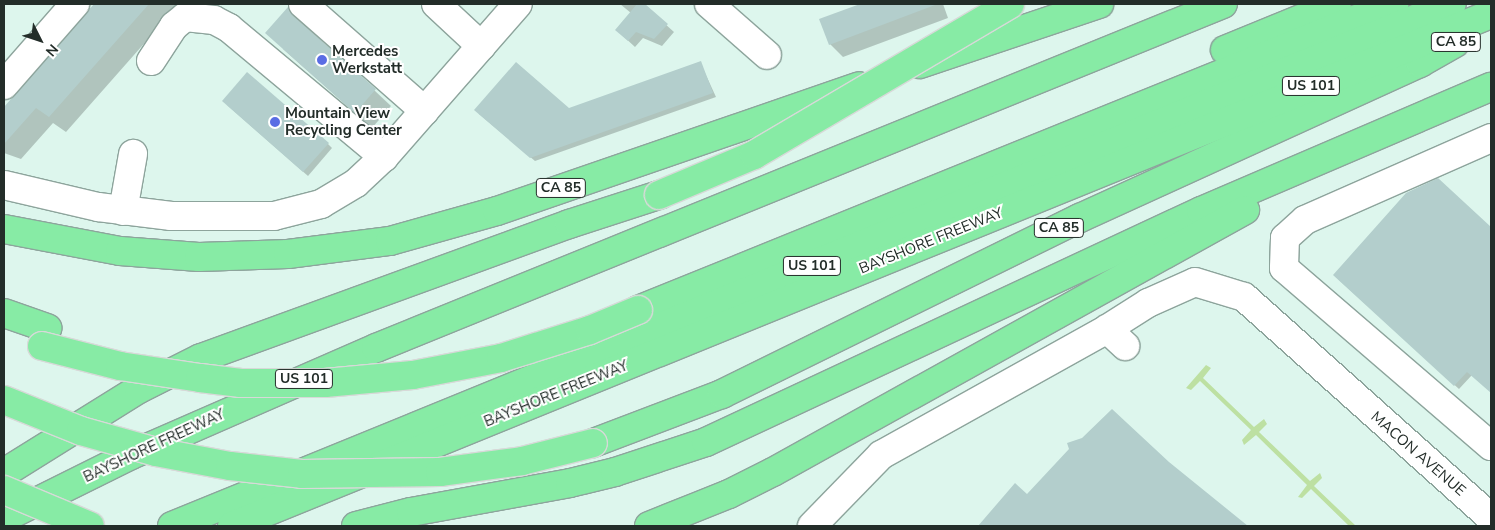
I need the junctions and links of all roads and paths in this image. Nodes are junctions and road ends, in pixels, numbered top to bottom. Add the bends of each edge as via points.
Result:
1 (75, 4) edge
2 (304, 4) edge
3 (436, 4) edge
4 (518, 4) edge
5 (709, 4) edge
6 (1010, 4) edge
7 (1079, 4) edge
8 (1099, 4) edge
9 (1223, 4) edge
10 (1337, 4) edge
11 (1394, 4) edge
12 (1452, 4) edge
13 (1491, 14) edge
14 (1491, 21) edge
15 (481, 46) junction
16 (951, 54) junction
17 (767, 55) dead end
18 (151, 61) dead end
19 (4, 85) edge
20 (1491, 87) edge
21 (424, 111) junction
22 (1408, 123) junction
23 (1491, 138) edge
24 (133, 154) dead end
25 (386, 156) junction
26 (4, 185) edge
27 (123, 210) junction
28 (4, 229) edge
29 (635, 303) junction
30 (4, 313) edge
31 (4, 332) edge
32 (44, 337) junction
33 (4, 400) edge
34 (1491, 446) edge
35 (4, 473) edge
36 (4, 490) edge
37 (1487, 504) edge
38 (4, 518) edge
39 (90, 526) edge
40 (172, 526) edge
41 (232, 526) edge
42 (356, 526) edge
43 (649, 526) edge
44 (812, 526) edge

1 - 19 street
2 - 21 street
3 - 15 street
4 - 15 street
5 - 17 street
6 - 35 highway, bridge via 754,155 659,196 568,224 201,358 139,389
7 - 16 highway
8 - 16 highway, CA 85
9 - 38 highway, BAYSHORE FREEWAY / US 101 via 376,348 132,455
10 - 29 highway
11 - 29 highway
12 - 40 highway, US 101
13 - 41 highway, BAYSHORE FREEWAY / US 101
14 - 33 highway, CA 85, bridge via 1420,63 1145,186 767,373 677,414 593,443 522,461 448,472 302,474 230,466 156,452 81,431
15 - 21 street
16 - 28 highway, CA 85 via 497,211 390,241 288,254 200,257 120,251
18 - 25 street via 174,26 185,17 214,20 229,28
20 - 22 highway
21 - 25 street
22 - 42 highway via 1201,211 706,442 570,484 420,510
22 - 43 highway via 1143,265 773,472 729,494
23 - 34 street via 1305,220 1285,238 1284,268
24 - 27 street
25 - 27 street via 339,195 298,212 274,216 208,217
26 - 27 street
29 - 32 highway, bridge via 590,330 502,358 413,375 325,383 241,383 120,366
30 - 32 highway
31 - 32 highway
36 - 39 highway, bridge
37 - 44 street, MACON AVENUE via 1346,390 1244,297 1196,282 1148,303 1116,338 880,455

